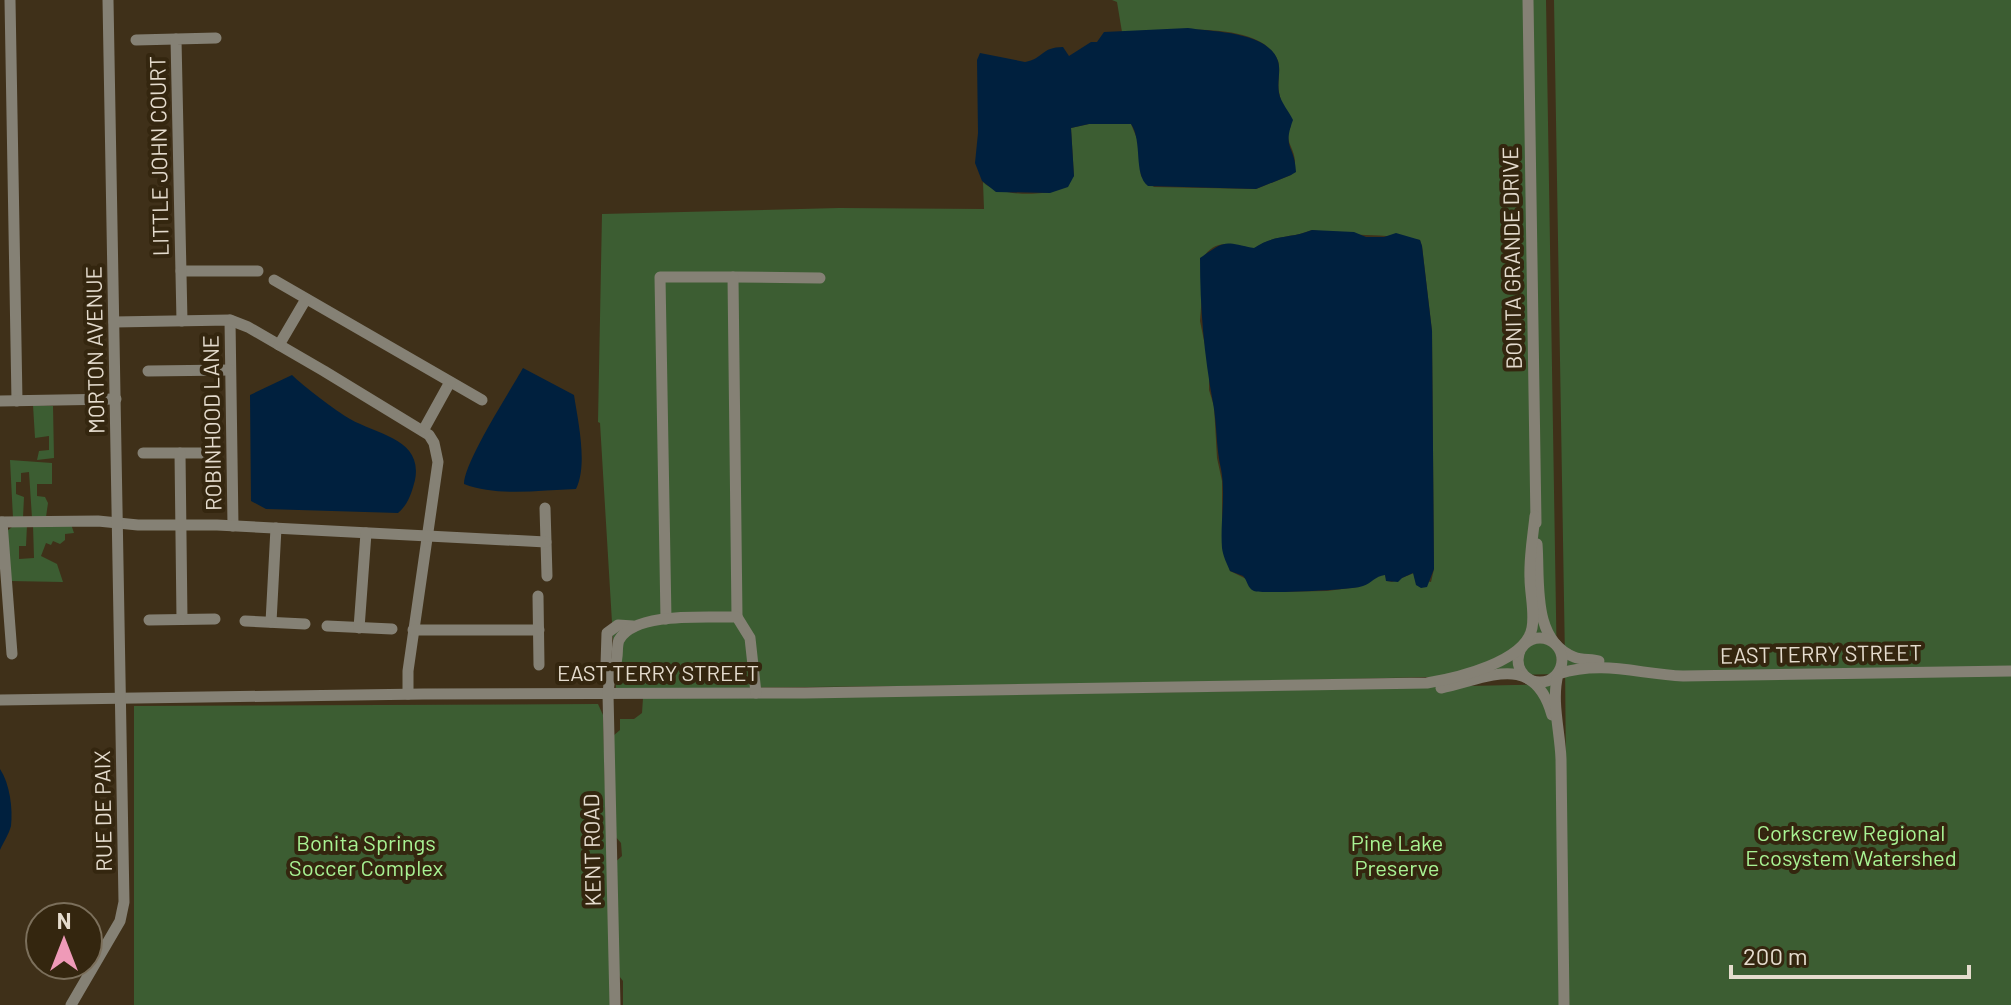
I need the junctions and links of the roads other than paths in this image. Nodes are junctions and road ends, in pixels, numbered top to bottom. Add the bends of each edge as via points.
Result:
1 (10, 0) edge
2 (108, 0) edge
3 (1528, 0) edge
4 (216, 38) dead end
5 (176, 39) junction
6 (136, 40) dead end
7 (181, 271) junction
8 (258, 271) dead end
9 (733, 277) junction
10 (820, 278) dead end
11 (274, 280) dead end
12 (306, 299) junction
13 (230, 320) junction
14 (182, 321) junction
15 (114, 322) junction
16 (279, 345) junction
17 (230, 370) junction
18 (148, 371) dead end
19 (450, 382) junction
20 (116, 399) junction
21 (482, 400) dead end
22 (0, 401) edge
23 (17, 401) junction
24 (424, 429) junction
25 (143, 453) dead end
26 (180, 453) junction
27 (207, 453) dead end
28 (545, 508) dead end
29 (1535, 516) junction
30 (118, 521) junction
31 (1, 522) edge
32 (181, 524) junction
33 (233, 526) junction
34 (276, 528) junction
35 (366, 533) junction
36 (427, 537) junction
37 (546, 542) junction
38 (547, 576) dead end
39 (538, 596) dead end
40 (737, 617) junction
41 (182, 619) junction
42 (215, 619) dead end
43 (666, 619) junction
44 (149, 620) dead end
45 (245, 621) dead end
46 (271, 622) junction
47 (305, 624) dead end
48 (327, 626) dead end
49 (359, 628) junction
50 (392, 629) dead end
51 (413, 630) junction
52 (539, 630) junction
53 (1523, 645) junction
54 (1559, 648) junction
55 (12, 654) dead end
56 (539, 665) dead end
57 (1632, 669) junction
58 (2011, 671) edge
59 (1558, 674) junction
60 (1528, 679) junction
61 (1317, 684) junction
62 (756, 693) junction
63 (408, 694) junction
64 (608, 694) junction
65 (122, 698) junction
66 (0, 700) edge
67 (1561, 763) junction
68 (71, 1005) edge
69 (615, 1005) edge
70 (1564, 1005) edge

1 - 23 street
2 - 15 street, MORTON AVENUE
3 - 29 street, BONITA GRANDE DRIVE
4 - 5 street, LITTLE JOHN COURT
5 - 6 street, LITTLE JOHN COURT
5 - 7 street, LITTLE JOHN COURT
7 - 8 street, LITTLE JOHN COURT
7 - 14 street, LITTLE JOHN COURT
9 - 10 street
9 - 40 street
9 - 43 street via 660,277
11 - 12 street
12 - 16 street
12 - 19 street
13 - 14 street
13 - 16 street
13 - 17 street, ROBINHOOD LANE
14 - 15 street
15 - 20 street, MORTON AVENUE
16 - 24 street
17 - 18 street
17 - 33 street, ROBINHOOD LANE
19 - 21 street
19 - 24 street
20 - 23 street
20 - 30 street, MORTON AVENUE
22 - 23 street
24 - 36 street via 438,462
25 - 26 street
26 - 27 street
26 - 32 street
28 - 37 street
29 - 53 street, BONITA GRANDE DRIVE via 1532,630
29 - 54 street, BONITA GRANDE DRIVE via 1540,607
30 - 31 street
30 - 32 street
30 - 65 street, MORTON AVENUE
31 - 55 street
32 - 33 street
32 - 41 street
33 - 34 street
34 - 35 street
34 - 46 street
35 - 36 street
35 - 49 street
36 - 37 street
36 - 51 street
37 - 38 street
39 - 52 street
40 - 43 street
40 - 62 street via 750,638
41 - 42 street
41 - 44 street
43 - 64 street, KENT ROAD via 624,629 609,672
45 - 46 street
46 - 47 street
48 - 49 street
49 - 50 street
51 - 52 street
51 - 63 street
52 - 56 street
53 - 54 street via 1540,638
53 - 60 street via 1518,663
53 - 61 street, EAST TERRY STREET via 1497,662 1427,683
54 - 57 street, EAST TERRY STREET via 1575,657
54 - 59 street via 1563,661
57 - 58 street, EAST TERRY STREET via 1683,676
57 - 59 street, EAST TERRY STREET via 1586,667
59 - 60 street via 1541,683
59 - 67 street via 1553,691
60 - 61 street, EAST TERRY STREET via 1504,672 1432,689
60 - 67 street via 1551,709
61 - 62 street, EAST TERRY STREET
62 - 64 street, EAST TERRY STREET
63 - 64 street, EAST TERRY STREET
63 - 65 street, EAST TERRY STREET
64 - 69 street, KENT ROAD
65 - 66 street, EAST TERRY STREET
65 - 68 street, RUE DE PAIX via 124,912
67 - 70 street

